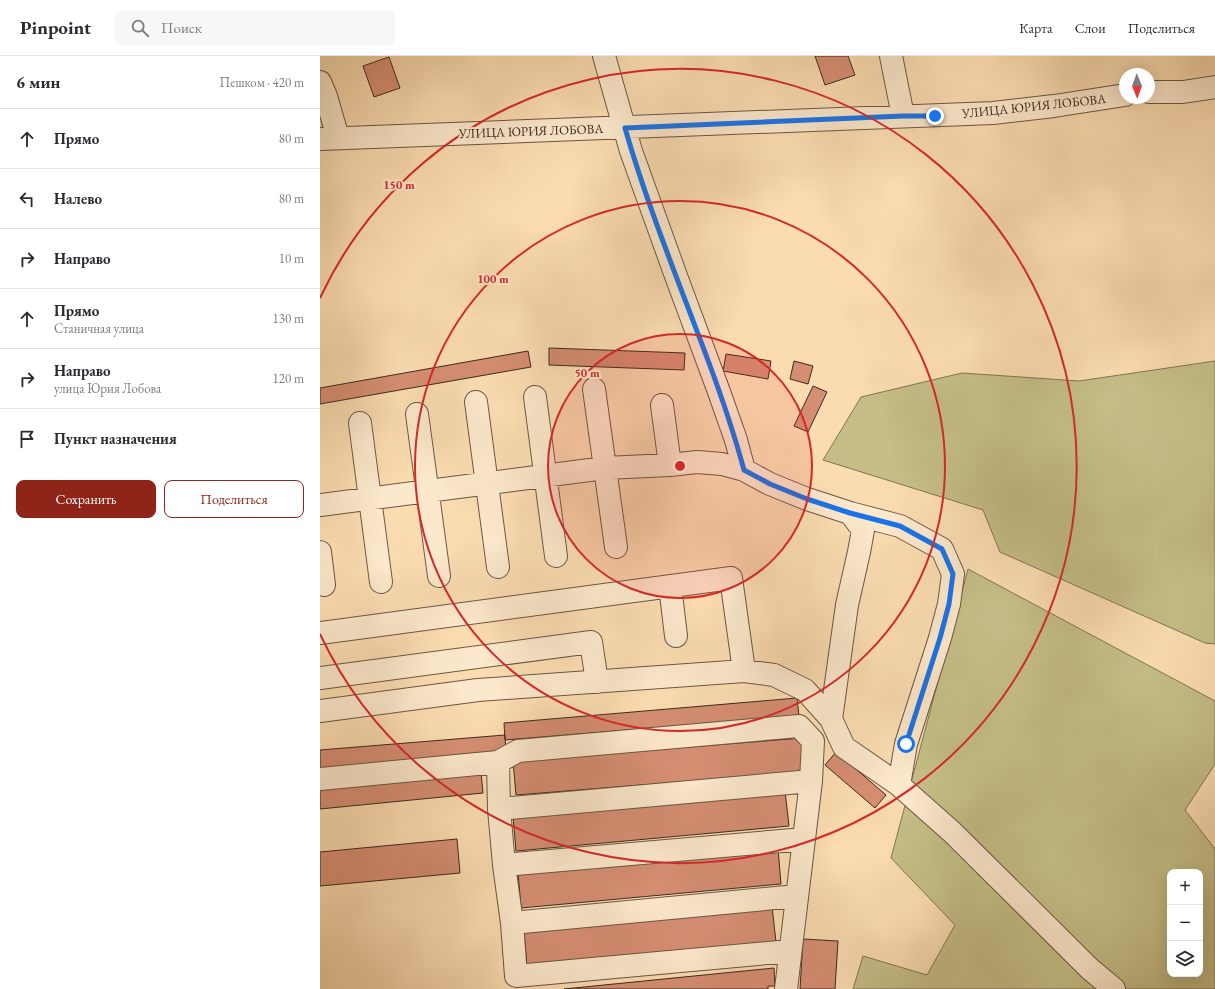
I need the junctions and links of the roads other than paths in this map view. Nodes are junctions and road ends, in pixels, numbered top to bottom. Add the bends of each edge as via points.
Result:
1 (604, 56) edge
2 (891, 56) edge
3 (320, 82) edge
4 (1215, 87) edge
5 (1155, 92) edge
6 (1119, 96) edge
7 (903, 116) junction
8 (625, 128) junction
9 (329, 139) edge
10 (594, 389) dead end
11 (535, 397) dead end
12 (476, 402) dead end
13 (662, 405) dead end
14 (417, 414) dead end
15 (360, 423) dead end
16 (670, 466) junction
17 (605, 468) junction
18 (744, 470) junction
19 (546, 476) junction
20 (487, 483) junction
21 (428, 491) junction
22 (370, 499) junction
23 (320, 505) edge
24 (850, 513) junction
25 (616, 547) dead end
26 (320, 552) edge
27 (556, 556) dead end
28 (498, 567) dead end
29 (439, 576) dead end
30 (381, 582) dead end
31 (324, 585) dead end
32 (670, 586) junction
33 (320, 633) edge
34 (676, 636) dead end
35 (744, 671) junction
36 (320, 678) edge
37 (597, 682) junction
38 (320, 711) edge
39 (831, 719) junction
40 (498, 762) junction
41 (320, 779) edge
42 (812, 780) junction
43 (899, 786) junction
44 (499, 809) junction
45 (804, 839) junction
46 (504, 865) junction
47 (797, 896) junction
48 (512, 923) junction
49 (790, 951) junction
50 (786, 989) edge
51 (1114, 989) edge

1 - 8 street
2 - 7 street
3 - 9 street via 326,96
4 - 5 street via 1182,92
6 - 7 street, УЛИЦА ЮРИЯ ЛОБОВА via 993,113
7 - 8 street, УЛИЦА ЮРИЯ ЛОБОВА
8 - 9 street, УЛИЦА ЮРИЯ ЛОБОВА
8 - 18 street via 736,440
10 - 17 street
11 - 19 street
12 - 20 street
13 - 16 street
14 - 21 street
15 - 22 street
16 - 17 street
16 - 18 street via 697,462 722,464
17 - 19 street
17 - 25 street
18 - 24 street via 770,484
19 - 20 street
19 - 27 street
20 - 21 street
20 - 28 street
21 - 22 street
21 - 29 street
22 - 23 street
22 - 30 street
24 - 39 street via 863,530 848,605
24 - 43 street via 900,526 942,549 953,574 949,604 940,638 906,744
26 - 31 street
32 - 33 street
32 - 34 street
32 - 35 street via 731,578
35 - 37 street
35 - 39 street via 774,675 805,690
36 - 37 street via 591,642
37 - 38 street via 478,690
39 - 43 street via 844,747
40 - 41 street
40 - 42 street via 518,751 799,726 813,741
40 - 44 street
42 - 44 street
42 - 45 street
43 - 51 street via 952,832 1090,969
44 - 46 street
45 - 46 street
45 - 47 street
46 - 48 street
47 - 48 street
47 - 49 street
48 - 49 street via 516,976
49 - 50 street

